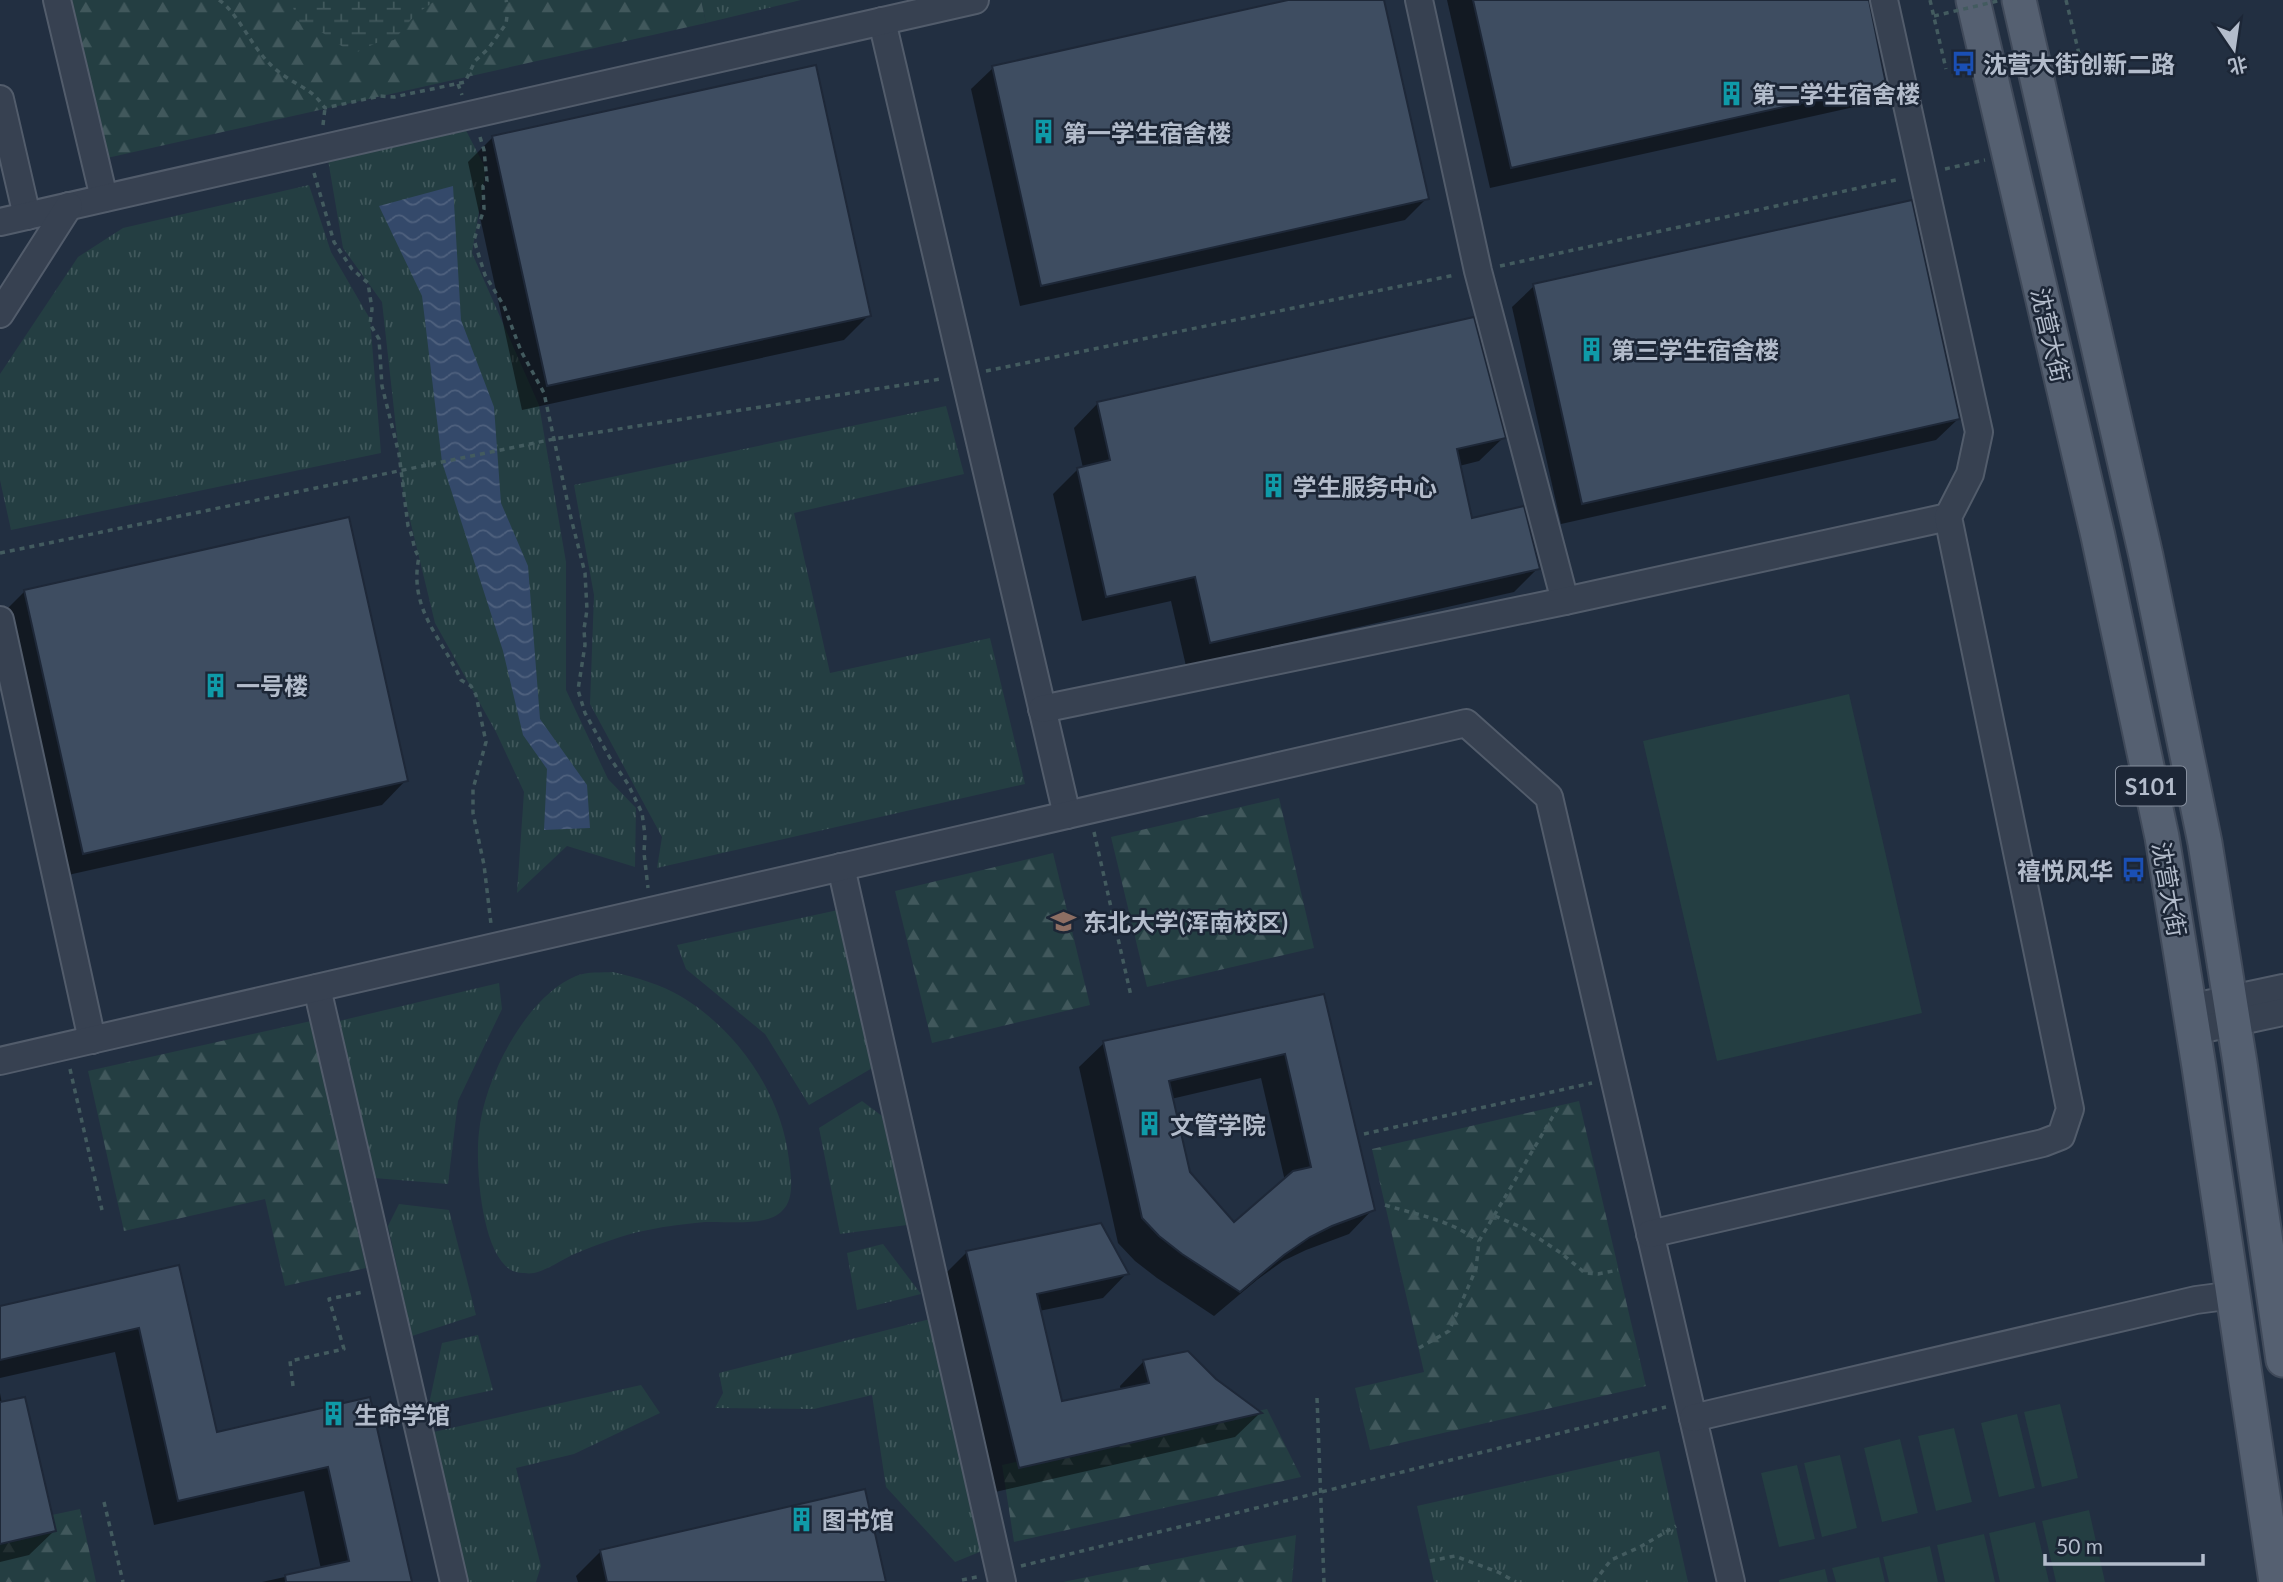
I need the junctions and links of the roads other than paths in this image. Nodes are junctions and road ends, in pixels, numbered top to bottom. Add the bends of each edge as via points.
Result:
1 (57, 0) edge
2 (975, 0) edge
3 (1419, 0) edge
4 (1884, 0) edge
5 (1973, 0) edge
6 (2019, 0) edge
7 (882, 21) junction
8 (0, 99) edge
9 (104, 198) junction
10 (69, 206) junction
11 (27, 216) junction
12 (0, 222) edge
13 (0, 314) edge
14 (1948, 517) junction
15 (1565, 601) junction
16 (0, 621) edge
17 (1042, 709) junction
18 (1078, 812) junction
19 (841, 867) junction
20 (317, 988) junction
21 (2283, 988) edge
22 (2232, 1011) junction
23 (2283, 1012) edge
24 (2192, 1020) junction
25 (92, 1040) junction
26 (0, 1061) edge
27 (1650, 1234) junction
28 (2234, 1295) junction
29 (2283, 1360) edge
30 (1691, 1410) junction
31 (1001, 1577) edge
32 (454, 1582) edge
33 (1731, 1582) edge
34 (2276, 1582) edge

1 - 9 street
2 - 7 street
3 - 15 street via 1478,271
4 - 14 street via 1979,432 1970,474
5 - 24 main road, 沈营大街 / S101 via 2101,550 2162,837
6 - 22 main road, 沈营大街 / S101 via 2146,556 2205,843
7 - 9 street
7 - 17 street
8 - 11 street
9 - 10 street
10 - 11 street
10 - 13 street
11 - 12 street
14 - 15 street
14 - 27 street via 2070,1109 2061,1136
15 - 17 street
16 - 25 street
17 - 18 street
18 - 19 street
18 - 27 street via 1466,723 1549,797
19 - 20 street
19 - 31 street
20 - 25 street
20 - 32 street
21 - 22 street
22 - 23 street
22 - 24 street
22 - 29 main road, 沈营大街 / S101
24 - 28 main road, 沈营大街 / S101
25 - 26 street
27 - 30 street
28 - 30 street
28 - 34 main road, 沈营大街 / S101
30 - 33 street

